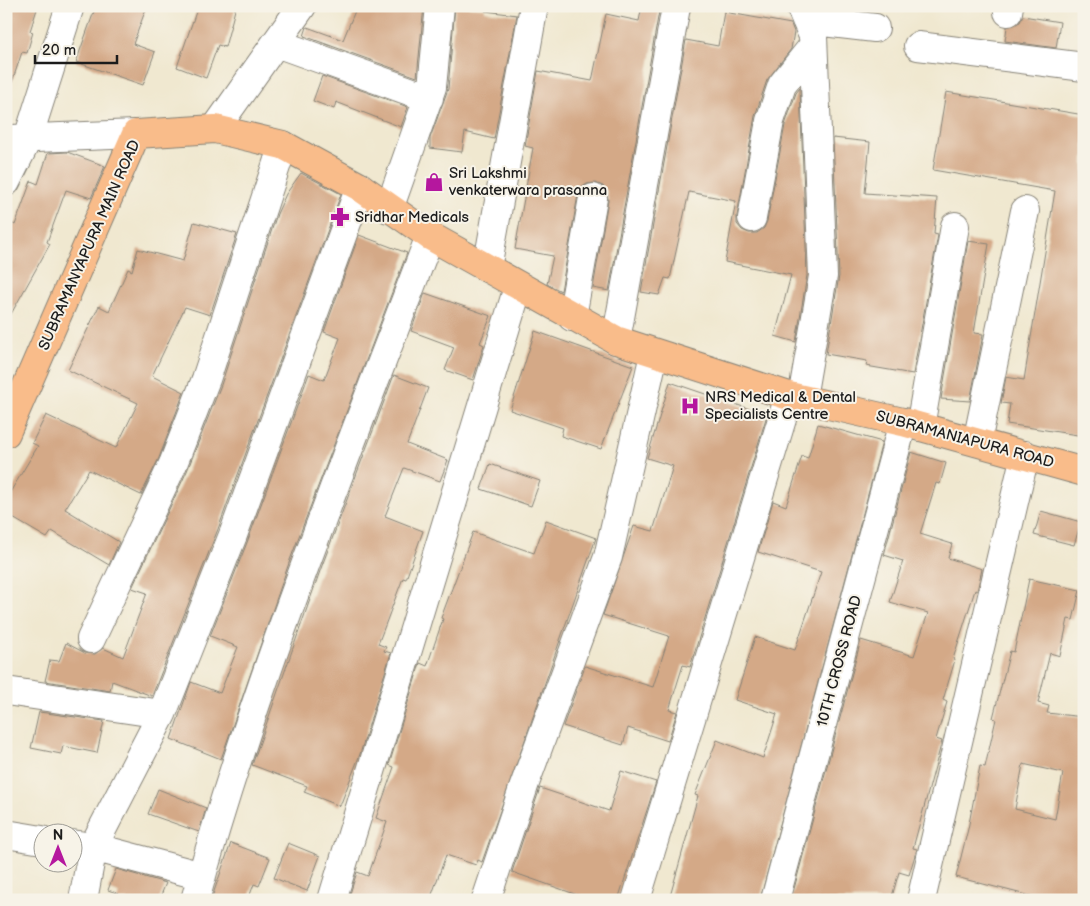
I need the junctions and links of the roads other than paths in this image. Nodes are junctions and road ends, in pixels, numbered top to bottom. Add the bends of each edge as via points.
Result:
1 (70, 6) edge
2 (302, 6) edge
3 (440, 6) edge
4 (534, 6) edge
5 (676, 7) edge
6 (803, 13) edge
7 (875, 28) dead end
8 (276, 43) junction
9 (813, 46) junction
10 (918, 46) dead end
11 (1084, 67) edge
12 (429, 98) junction
13 (214, 129) junction
14 (136, 134) junction
15 (17, 138) edge
16 (283, 145) junction
17 (6, 182) edge
18 (360, 187) junction
19 (593, 198) dead end
20 (389, 209) junction
21 (1024, 211) dead end
22 (752, 218) dead end
23 (956, 226) dead end
24 (430, 236) junction
25 (487, 268) junction
26 (518, 286) junction
27 (572, 317) junction
28 (616, 340) junction
29 (654, 354) junction
30 (795, 397) junction
31 (912, 424) junction
32 (6, 433) edge
33 (976, 442) junction
34 (1026, 455) junction
35 (1084, 472) edge
36 (91, 639) dead end
37 (6, 691) edge
38 (162, 714) junction
39 (6, 834) edge
40 (32, 838) edge
41 (83, 845) edge
42 (199, 888) edge
43 (83, 900) edge
44 (332, 900) edge
45 (486, 900) edge
46 (636, 900) edge
47 (776, 900) edge
48 (921, 900) edge

1 - 15 street
2 - 8 street
3 - 12 street
4 - 25 street
5 - 28 street
6 - 7 street
6 - 9 street via 813,36
8 - 12 street
8 - 13 street
9 - 22 street via 782,85 770,122
9 - 30 street via 823,276
10 - 11 street
12 - 20 street
13 - 14 main road, SUBRAMANYAPURA MAIN ROAD
13 - 16 main road, SUBRAMANYAPURA MAIN ROAD
14 - 15 street
14 - 32 main road, SUBRAMANYAPURA MAIN ROAD
15 - 17 street
16 - 18 main road, SUBRAMANYAPURA MAIN ROAD
16 - 36 street via 206,379 173,464
18 - 20 main road, SUBRAMANYAPURA MAIN ROAD
18 - 38 street via 233,535
19 - 27 street
20 - 24 main road, SUBRAMANYAPURA MAIN ROAD
21 - 33 street
23 - 31 street, 10TH CROSS ROAD
24 - 25 main road, SUBRAMANYAPURA MAIN ROAD
24 - 42 street via 278,637 235,765
25 - 26 main road, SUBRAMANYAPURA MAIN ROAD
26 - 27 main road, SUBRAMANYAPURA MAIN ROAD
26 - 44 street
27 - 28 main road, SUBRAMANYAPURA MAIN ROAD
28 - 29 main road, SUBRAMANIAPURA ROAD
29 - 30 main road, SUBRAMANIAPURA ROAD
29 - 45 street via 608,557
30 - 31 main road, SUBRAMANIAPURA ROAD
30 - 46 street
31 - 33 main road, SUBRAMANIAPURA ROAD
31 - 47 street, 10TH CROSS ROAD
33 - 34 main road, SUBRAMANIAPURA ROAD
34 - 35 main road, SUBRAMANIAPURA ROAD
34 - 48 street
37 - 38 street
38 - 41 street
39 - 40 street
41 - 42 street
41 - 43 street

